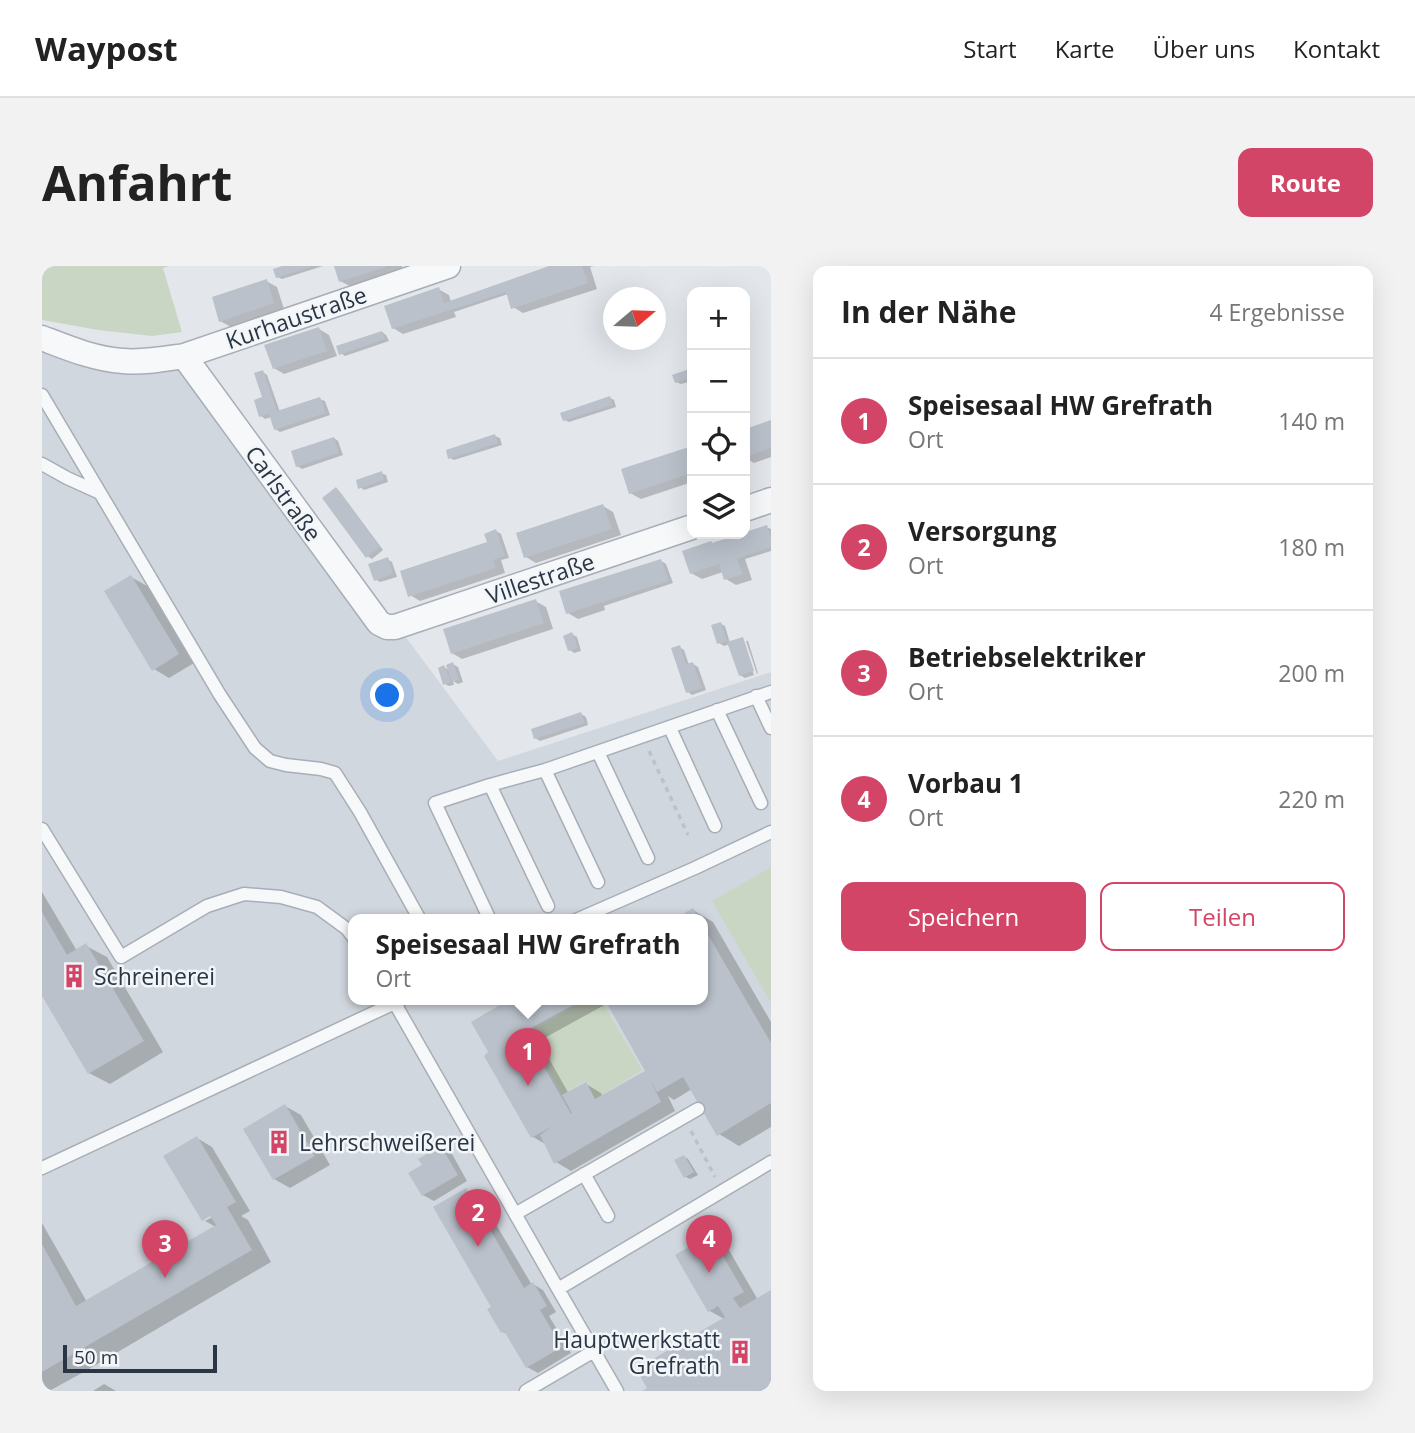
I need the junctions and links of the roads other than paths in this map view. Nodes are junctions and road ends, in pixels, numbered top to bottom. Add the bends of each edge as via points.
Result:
1 (448, 266) edge
2 (42, 338) edge
3 (184, 356) junction
4 (42, 395) edge
5 (42, 464) edge
6 (99, 492) junction
7 (771, 500) edge
8 (750, 507) edge
9 (687, 529) edge
10 (387, 627) joint
11 (771, 692) edge
12 (756, 696) junction
13 (717, 710) junction
14 (670, 728) junction
15 (771, 728) edge
16 (598, 752) junction
17 (545, 770) junction
18 (490, 785) junction
19 (761, 803) dead end
20 (715, 825) dead end
21 (42, 829) edge
22 (771, 832) edge
23 (648, 858) dead end
24 (598, 882) dead end
25 (548, 906) dead end
26 (417, 914) edge
27 (487, 914) edge
28 (590, 914) edge
29 (348, 930) edge
30 (388, 1005) edge
31 (399, 1005) edge
32 (698, 1109) dead end
33 (771, 1163) edge
34 (42, 1168) edge
35 (584, 1174) junction
36 (515, 1214) junction
37 (608, 1216) dead end
38 (558, 1289) junction
39 (594, 1351) junction
40 (526, 1391) edge
41 (617, 1391) edge

1 - 3 street, Kurhaustraße
2 - 3 street, Kurhaustraße via 80,353 122,361
3 - 10 street, Carlstraße via 379,623
4 - 6 lane
5 - 6 lane
6 - 26 lane via 256,748 270,761 335,773
7 - 8 street
9 - 10 street, Villestraße
11 - 12 lane
12 - 13 lane
12 - 15 lane
13 - 14 lane
13 - 19 lane
14 - 16 lane
14 - 20 lane
16 - 17 lane
16 - 23 lane
17 - 18 lane
17 - 24 lane
18 - 25 lane
18 - 27 lane via 435,803
21 - 29 lane via 121,957 207,906 244,894 281,897 317,907
22 - 28 lane
30 - 34 lane
31 - 36 lane
32 - 35 lane
33 - 38 lane
35 - 36 lane
35 - 37 lane
36 - 38 lane
38 - 39 lane
39 - 40 lane
39 - 41 lane

